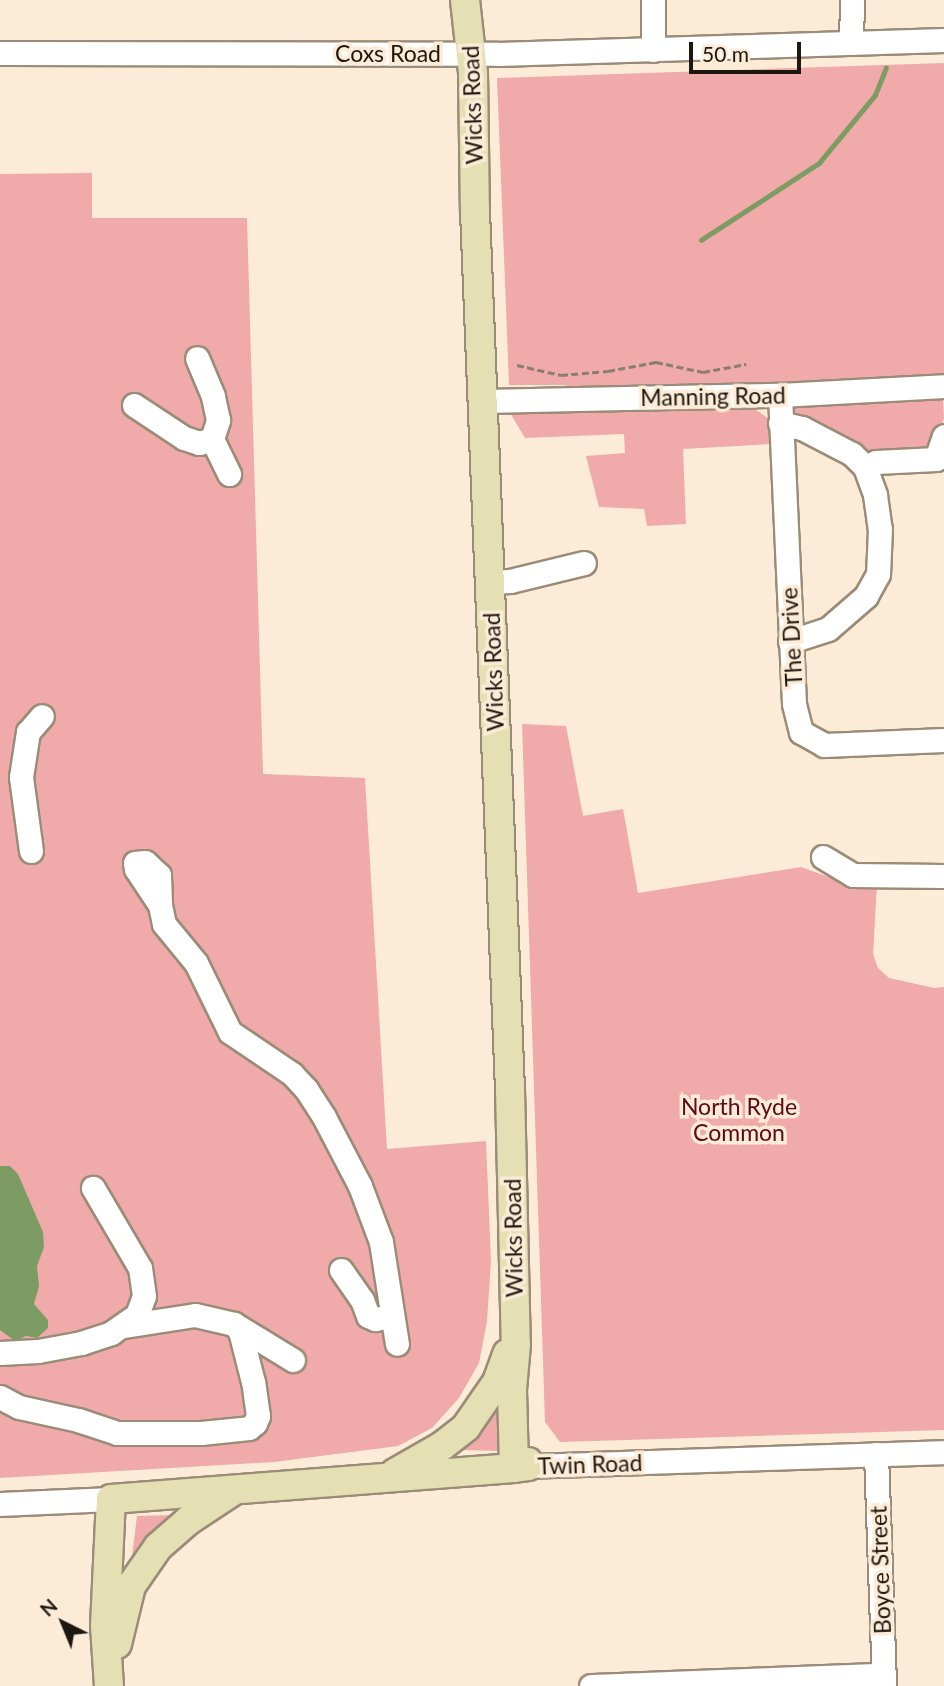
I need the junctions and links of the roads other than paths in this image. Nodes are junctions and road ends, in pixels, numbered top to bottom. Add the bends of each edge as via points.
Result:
1 (465, 0) edge
2 (653, 0) edge
3 (852, 0) edge
4 (944, 40) edge
5 (851, 43) junction
6 (653, 50) junction
7 (0, 53) edge
8 (471, 53) junction
9 (197, 358) dead end
10 (944, 386) edge
11 (780, 395) junction
12 (483, 401) junction
13 (134, 405) dead end
14 (780, 423) junction
15 (944, 436) edge
16 (212, 439) junction
17 (865, 467) junction
18 (229, 474) dead end
19 (584, 563) dead end
20 (490, 582) junction
21 (790, 641) junction
22 (42, 716) dead end
23 (944, 740) edge
24 (31, 851) dead end
25 (823, 857) dead end
26 (944, 876) edge
27 (160, 905) dead end
28 (93, 1188) dead end
29 (341, 1270) dead end
30 (392, 1316) junction
31 (233, 1324) junction
32 (123, 1326) junction
33 (516, 1333) junction
34 (397, 1344) dead end
35 (0, 1353) edge
36 (293, 1360) dead end
37 (0, 1397) edge
38 (944, 1452) edge
39 (876, 1454) junction
40 (521, 1467) junction
41 (387, 1478) junction
42 (236, 1490) junction
43 (117, 1499) junction
44 (0, 1504) edge
45 (120, 1626) junction
46 (884, 1681) edge
47 (110, 1686) edge
48 (591, 1686) edge

1 - 8 main road, Wicks Road
2 - 6 street
3 - 5 street
4 - 5 street, Coxs Road
5 - 6 street, Coxs Road
6 - 8 street, Coxs Road
7 - 8 street, Coxs Road
8 - 12 main road, Wicks Road
9 - 16 street via 218,420
10 - 11 street, Manning Road
11 - 12 street, Manning Road
11 - 14 street, The Drive
12 - 20 main road, Wicks Road
13 - 16 street via 184,438 199,443
14 - 17 street via 802,428 852,454
14 - 21 street, The Drive
15 - 17 street via 936,459 876,462
16 - 18 street
17 - 21 street via 880,529 878,574 866,596 843,618 828,629
19 - 20 street
20 - 33 main road, Wicks Road
21 - 23 street, The Drive via 794,704 802,732 824,745
22 - 24 street via 29,732 21,777
25 - 26 street via 853,875
27 - 30 street via 164,924 196,963 230,1032 292,1074 324,1117 367,1202 385,1258
28 - 32 street via 133,1254 144,1283 137,1315
29 - 30 street via 368,1316
30 - 34 street
31 - 32 street via 195,1315
31 - 36 street
31 - 37 street via 240,1331 256,1395 258,1416 249,1428 117,1433 19,1407
32 - 35 street via 81,1343
33 - 40 main road, Wicks Road via 512,1390
33 - 41 main road via 502,1371 466,1427
38 - 39 street, Twin Road
39 - 40 street, Twin Road
39 - 46 street, Boyce Street
40 - 41 main road, Twin Road
41 - 42 main road, Twin Road
42 - 43 main road, Twin Road
42 - 45 main road, Twin Road via 189,1520 158,1547 131,1586
43 - 44 street, Twin Road
43 - 45 main road
43 - 47 main road via 105,1626
45 - 47 main road
46 - 48 street

